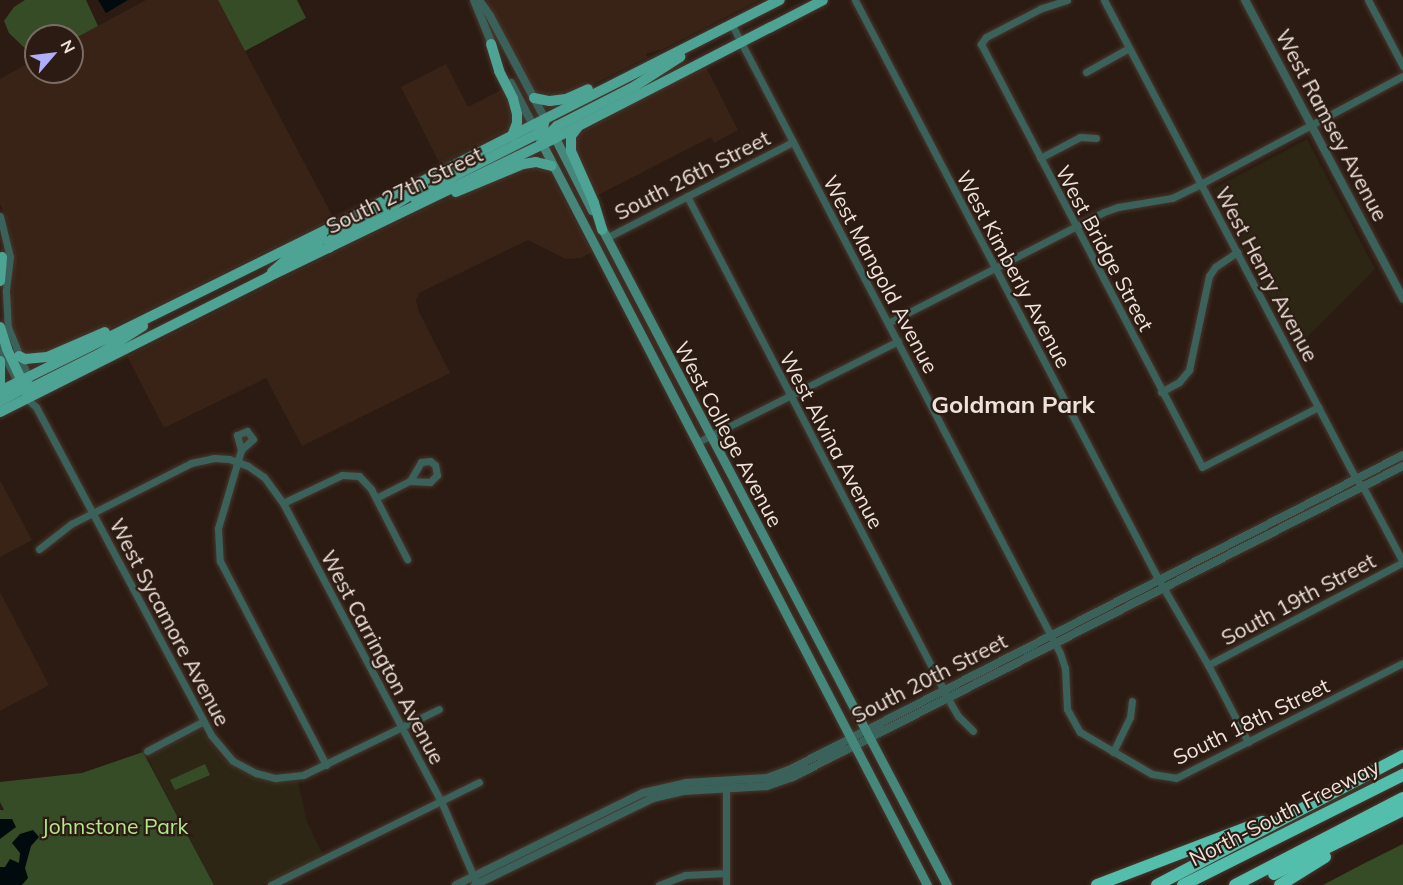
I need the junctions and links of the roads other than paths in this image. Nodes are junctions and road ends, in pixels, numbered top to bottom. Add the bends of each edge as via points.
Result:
1 (477, 0) edge
2 (780, 0) edge
3 (824, 0) edge
4 (855, 0) edge
5 (1067, 0) edge
6 (1104, 0) edge
7 (1245, 0) edge
8 (1368, 0) edge
9 (732, 25) junction
10 (741, 42) junction
11 (491, 44) junction
12 (690, 45) junction
13 (1129, 48) junction
14 (674, 53) junction
15 (1403, 66) edge
16 (1086, 72) dead end
17 (1403, 76) edge
18 (534, 98) junction
19 (578, 126) junction
20 (1312, 127) junction
21 (550, 129) junction
22 (537, 135) junction
23 (512, 136) junction
24 (1096, 138) dead end
25 (793, 142) junction
26 (1040, 158) junction
27 (552, 166) junction
28 (438, 173) junction
29 (1201, 184) junction
30 (687, 196) junction
31 (432, 199) junction
32 (0, 216) edge
33 (389, 219) junction
34 (1075, 226) junction
35 (321, 233) junction
36 (604, 234) junction
37 (7, 245) junction
38 (329, 248) junction
39 (1237, 252) junction
40 (1, 260) edge
41 (995, 267) junction
42 (268, 277) junction
43 (0, 282) edge
44 (1403, 299) edge
45 (156, 314) junction
46 (888, 323) junction
47 (131, 325) junction
48 (0, 327) edge
49 (898, 341) junction
50 (0, 348) edge
51 (19, 356) junction
52 (0, 361) edge
53 (0, 384) edge
54 (26, 387) junction
55 (0, 391) edge
56 (1161, 392) junction
57 (790, 396) junction
58 (0, 401) edge
59 (1318, 407) junction
60 (0, 412) edge
61 (710, 436) junction
62 (698, 442) junction
63 (241, 450) dead end
64 (1403, 455) edge
65 (238, 461) junction
66 (1403, 466) edge
67 (1356, 479) junction
68 (410, 481) dead end
69 (1364, 487) junction
70 (376, 498) junction
71 (283, 503) junction
72 (92, 513) junction
73 (39, 549) dead end
74 (407, 559) dead end
75 (1403, 562) edge
76 (1159, 580) junction
77 (1164, 588) junction
78 (1054, 640) junction
79 (1403, 663) edge
80 (1208, 664) junction
81 (944, 690) junction
82 (948, 699) junction
83 (1132, 701) dead end
84 (440, 709) dead end
85 (204, 721) junction
86 (402, 728) junction
87 (973, 731) dead end
88 (866, 735) junction
89 (854, 742) junction
90 (1248, 742) junction
91 (147, 751) dead end
92 (1113, 752) junction
93 (1403, 756) edge
94 (326, 765) junction
95 (1403, 774) edge
96 (478, 782) dead end
97 (726, 786) junction
98 (1334, 790) junction
99 (1403, 798) edge
100 (441, 801) junction
101 (1403, 810) edge
102 (1383, 820) junction
103 (726, 873) junction
104 (476, 883) edge
105 (271, 885) edge
106 (456, 885) edge
107 (659, 885) edge
108 (726, 885) edge
109 (927, 885) edge
110 (947, 885) edge
111 (1097, 885) edge
112 (1157, 885) edge
113 (1183, 885) edge
114 (1235, 885) edge
115 (1251, 885) edge
116 (1280, 885) edge

1 - 11 street, West College Avenue
1 - 18 street, West College Avenue via 490,16
2 - 9 main road, South 27th Street
3 - 10 main road, South 27th Street
4 - 41 street, West Kimberly Avenue
5 - 26 street, West Bridge Street via 1040,9 986,37 981,44
6 - 13 street, West Henry Avenue
7 - 20 street, West Ramsey Avenue
8 - 15 street
9 - 10 street, West Mangold Avenue
9 - 12 main road, South 27th Street
10 - 19 main road, South 27th Street
10 - 25 street, West Mangold Avenue
11 - 22 street, West College Avenue
11 - 23 main road via 517,114
12 - 14 main road, South 27th Street
12 - 21 main road via 680,57 635,86
13 - 16 street
13 - 29 street, West Henry Avenue
14 - 18 main road via 638,64 566,99
14 - 21 main road, South 27th Street
17 - 20 street
18 - 21 street, West College Avenue
19 - 21 main road, South 27th Street
19 - 36 main road via 571,136 571,151
20 - 29 street
20 - 44 street, West Ramsey Avenue
21 - 22 main road, South 27th Street
21 - 22 main road via 543,128
21 - 36 main road, West College Avenue
22 - 23 main road, South 27th Street
22 - 27 main road, West College Avenue
22 - 31 main road, South 27th Street
22 - 33 main road via 456,175
23 - 28 main road, South 27th Street
24 - 26 street via 1080,137
25 - 30 street, South 26th Street
25 - 46 street, West Mangold Avenue
26 - 34 street, West Bridge Street
27 - 31 main road via 523,164 469,189
27 - 62 main road, West College Avenue
28 - 35 main road, South 27th Street
28 - 38 main road via 393,206 336,235
29 - 34 street via 1172,198 1111,209
29 - 39 street, West Henry Avenue
30 - 36 street, South 26th Street
30 - 57 street, West Alvina Avenue
31 - 33 main road, South 27th Street
32 - 37 street
33 - 38 main road, South 27th Street
34 - 41 street
34 - 56 street, West Bridge Street
35 - 42 main road via 318,244 286,260
35 - 45 main road, South 27th Street
36 - 61 main road, West College Avenue
37 - 40 street
37 - 51 street via 10,257 6,313
38 - 42 main road, South 27th Street
39 - 56 street via 1209,276 1189,370 1179,382
39 - 59 street, West Henry Avenue
40 - 43 main road
41 - 46 street
41 - 76 street, West Kimberly Avenue
42 - 54 main road, South 27th Street
45 - 47 main road, South 27th Street
45 - 54 main road via 101,353
46 - 49 street, West Mangold Avenue
47 - 51 main road via 93,335 47,357
47 - 54 main road, South 27th Street
48 - 54 main road
49 - 57 street
49 - 78 street, West Mangold Avenue
50 - 54 street
51 - 54 street
52 - 53 main road
54 - 55 main road, South 27th Street
54 - 58 main road
54 - 60 main road, South 27th Street
54 - 72 street, West Sycamore Avenue
56 - 59 street, West Bridge Street via 1202,467
57 - 61 street
57 - 81 street, West Alvina Avenue
59 - 67 street, West Henry Avenue
61 - 62 street
61 - 88 main road, West College Avenue
62 - 89 main road, West College Avenue
63 - 65 street
64 - 67 street, South 20th Street
65 - 71 street, West Carrington Avenue via 264,477
65 - 72 street via 214,458 191,463
65 - 94 street via 218,528 220,561
66 - 69 street, South 20th Street
67 - 69 street, West Henry Avenue
67 - 76 street, South 20th Street
68 - 70 street
69 - 75 street, West Henry Avenue
69 - 77 street, South 20th Street
70 - 71 street via 363,479 348,474
70 - 74 street
71 - 86 street, West Carrington Avenue
72 - 73 street
72 - 85 street, West Sycamore Avenue
75 - 80 street, South 19th Street
76 - 77 street, West Kimberly Avenue
76 - 78 street, South 20th Street
77 - 78 street, South 20th Street
77 - 80 street, West Kimberly Avenue
78 - 81 street, South 20th Street
78 - 82 street, South 20th Street
78 - 92 street, West Mangold Avenue via 1065,668 1066,702 1072,721 1087,737
79 - 90 street, South 18th Street
80 - 90 street, West Kimberly Avenue
81 - 82 street, West Alvina Avenue
81 - 88 street, South 20th Street
82 - 87 street, West Alvina Avenue
82 - 88 street, South 20th Street
83 - 92 street via 1130,717
84 - 86 street, West Sycamore Avenue
85 - 91 street
85 - 94 street, West Sycamore Avenue via 227,756 256,773 289,778
86 - 94 street, West Sycamore Avenue
86 - 100 street, West Carrington Avenue
88 - 89 street, South 20th Street
88 - 110 main road, West College Avenue
89 - 97 street, South 20th Street via 782,773
89 - 109 main road, West College Avenue
90 - 92 street, South 18th Street via 1176,778 1160,777
93 - 98 highway
95 - 113 highway, North-South Freeway
96 - 100 street
97 - 103 street
97 - 104 street, South 20th Street via 653,798
98 - 111 highway via 1270,819
98 - 112 highway
99 - 114 highway, North-South Freeway
100 - 104 street, West Carrington Avenue
100 - 105 street
101 - 102 highway
102 - 115 highway
102 - 116 highway
103 - 107 street via 685,875
103 - 108 street
104 - 106 street, South 20th Street

